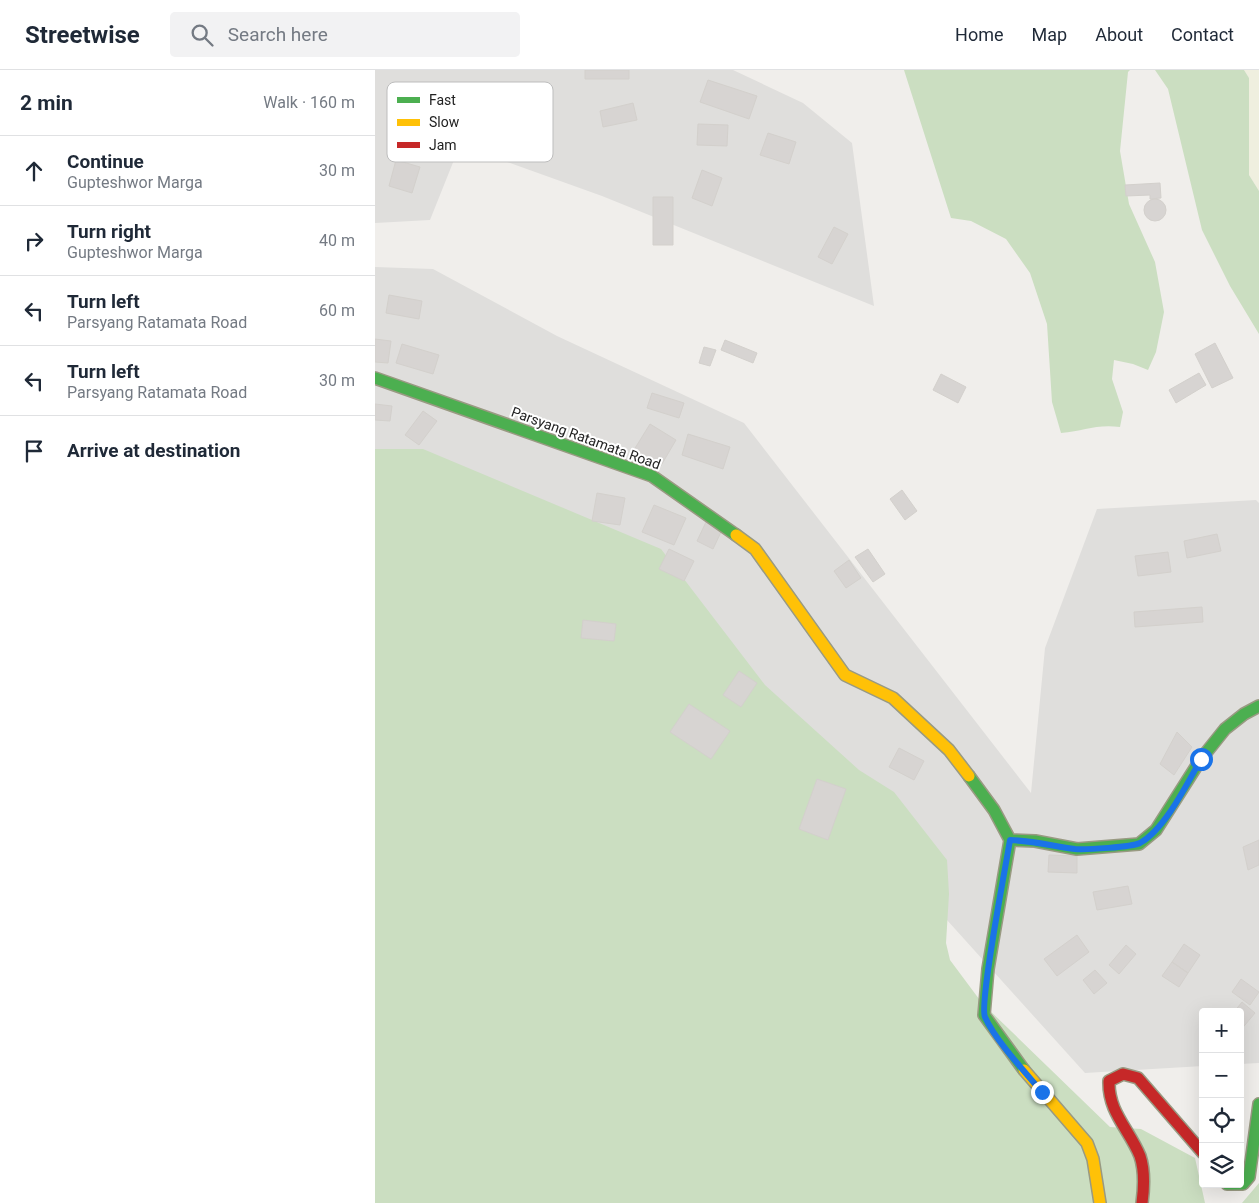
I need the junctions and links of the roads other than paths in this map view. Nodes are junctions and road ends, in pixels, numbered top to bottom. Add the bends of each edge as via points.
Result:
1 (375, 378) edge
2 (1259, 706) edge
3 (1010, 840) junction
4 (1259, 1104) edge
5 (1199, 1148) edge
6 (1244, 1183) edge
7 (1100, 1203) edge
8 (1142, 1203) edge

1 - 3 street, Parsyang Ratamata Road via 652,476 755,549 845,675 893,698 949,750 994,810
2 - 3 street via 1225,729 1201,759 1156,830 1139,844 1077,849
3 - 7 street via 984,1015 1011,1055 1087,1143
4 - 6 street via 1249,1177
5 - 8 street via 1138,1078 1123,1073 1109,1081 1107,1090 1113,1113 1126,1129 1140,1157 1145,1180

